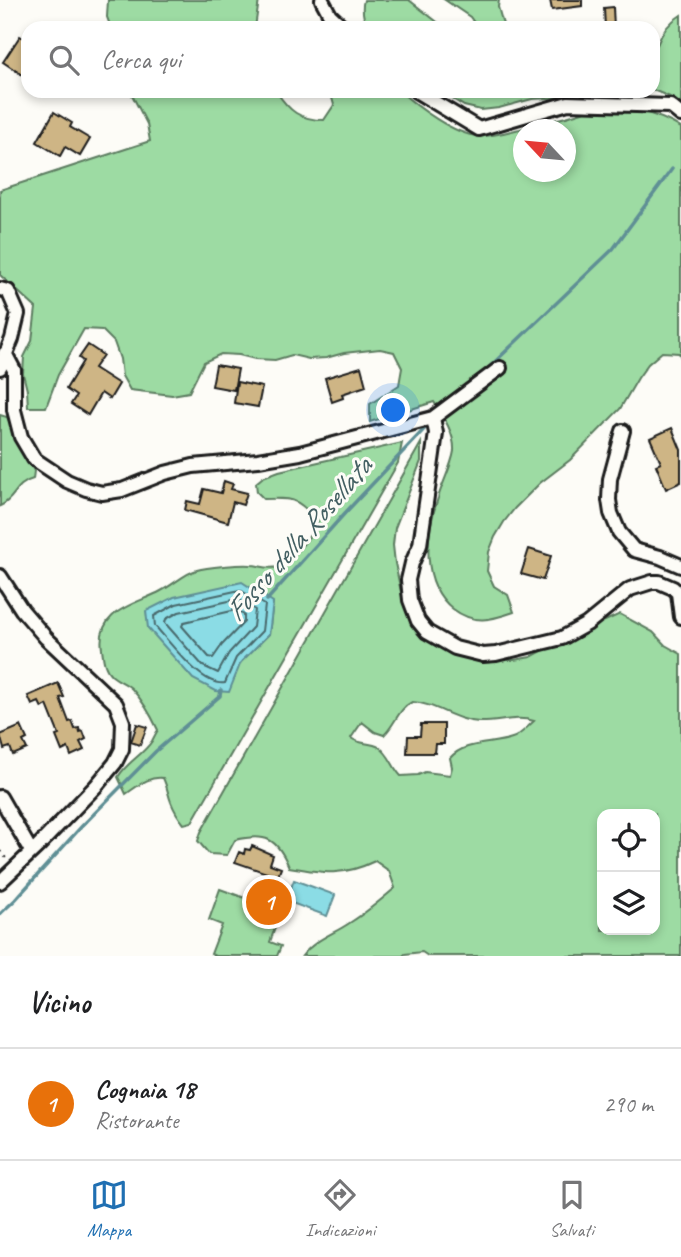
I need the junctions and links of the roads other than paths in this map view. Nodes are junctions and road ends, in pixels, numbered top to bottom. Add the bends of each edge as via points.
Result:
1 (322, 0) edge
2 (336, 21) edge
3 (428, 98) edge
4 (681, 115) edge
5 (0, 289) edge
6 (5, 353) junction
7 (0, 368) edge
8 (500, 368) dead end
9 (433, 418) junction
10 (623, 431) dead end
11 (681, 566) edge
12 (0, 576) edge
13 (681, 617) edge
14 (0, 797) edge
15 (31, 851) junction
16 (0, 882) edge

1 - 2 street
3 - 4 street via 479,129 568,103 670,106
5 - 6 street via 8,291 18,314
6 - 7 street
6 - 9 street via 14,370 14,410 21,437 34,459 67,481 102,493 193,466 300,453
8 - 9 street
9 - 13 street via 436,433 420,545 408,580 410,600 427,632 455,648 496,654 562,638 630,589 652,582 673,587 678,593
10 - 11 street via 609,500 619,532 634,550
12 - 15 street via 46,638 116,704 122,722 122,749 115,763
14 - 15 street
15 - 16 street

